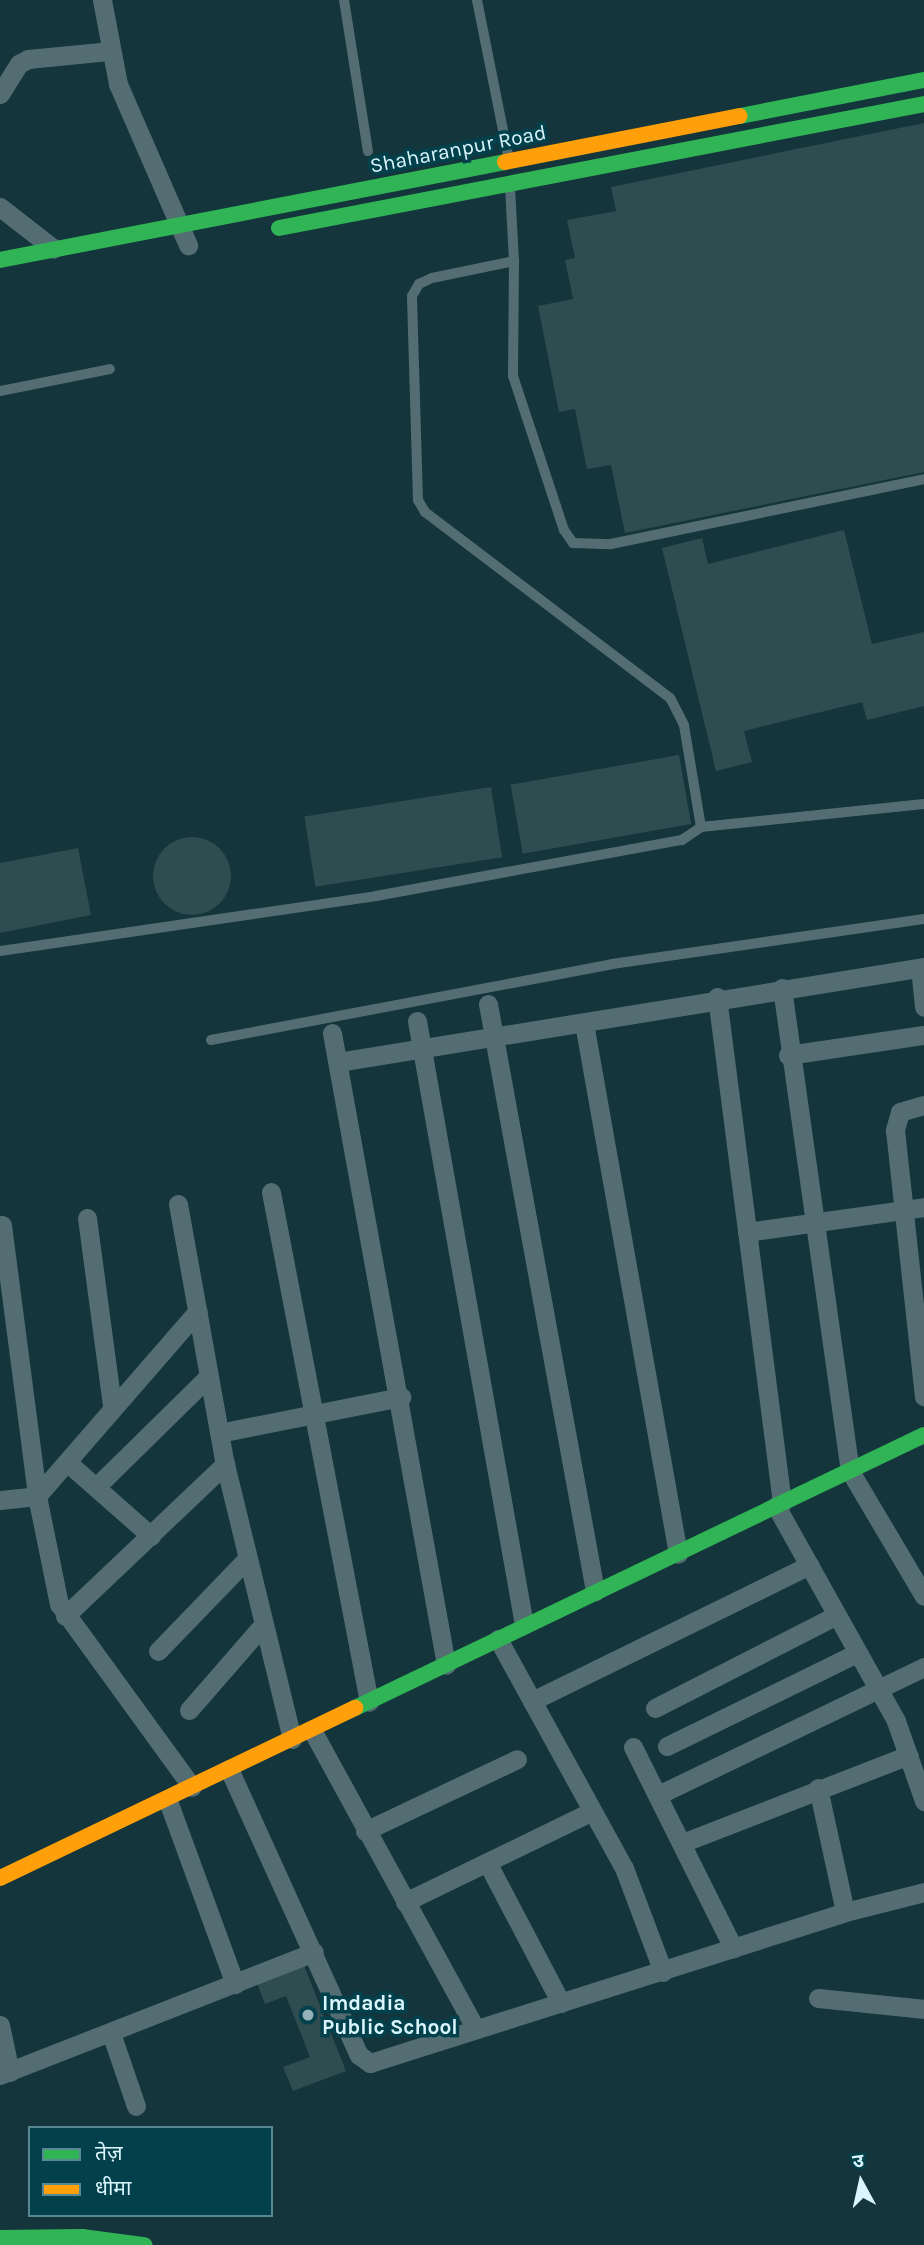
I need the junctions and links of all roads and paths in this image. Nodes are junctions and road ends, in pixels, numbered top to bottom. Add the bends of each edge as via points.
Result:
1 (102, 0) edge
2 (344, 0) edge
3 (477, 0) edge
4 (109, 51) junction
5 (924, 80) edge
6 (0, 94) edge
7 (924, 104) edge
8 (368, 151) dead end
9 (509, 161) junction
10 (510, 186) junction
11 (0, 207) edge
12 (180, 225) junction
13 (264, 230) dead end
14 (187, 245) dead end
15 (54, 249) junction
16 (0, 260) edge
17 (514, 261) junction
18 (110, 369) dead end
19 (0, 391) edge
20 (924, 479) edge
21 (924, 804) edge
22 (701, 827) junction
23 (924, 919) edge
24 (0, 951) edge
25 (922, 967) edge
26 (782, 988) junction
27 (718, 997) junction
28 (488, 1004) dead end
29 (924, 1007) edge
30 (417, 1021) dead end
31 (584, 1023) junction
32 (332, 1033) dead end
33 (924, 1035) edge
34 (495, 1038) junction
35 (211, 1040) dead end
36 (424, 1048) junction
37 (788, 1055) junction
38 (338, 1062) junction
39 (924, 1105) edge
40 (271, 1192) dead end
41 (178, 1204) dead end
42 (915, 1208) edge
43 (87, 1217) dead end
44 (812, 1223) junction
45 (2, 1225) dead end
46 (747, 1232) junction
47 (198, 1311) junction
48 (209, 1376) junction
49 (924, 1396) edge
50 (401, 1397) junction
51 (112, 1405) junction
52 (314, 1414) junction
53 (219, 1433) junction
54 (924, 1435) edge
55 (67, 1462) junction
56 (225, 1464) junction
57 (850, 1471) junction
58 (96, 1487) junction
59 (37, 1496) junction
60 (0, 1500) edge
61 (779, 1505) junction
62 (151, 1536) junction
63 (678, 1553) junction
64 (246, 1560) junction
65 (810, 1565) junction
66 (595, 1591) junction
67 (924, 1596) edge
68 (65, 1616) junction
69 (835, 1616) junction
70 (263, 1625) junction
71 (524, 1625) junction
72 (498, 1639) junction
73 (158, 1651) dead end
74 (857, 1653) junction
75 (446, 1665) junction
76 (924, 1667) edge
77 (879, 1691) junction
78 (532, 1701) junction
79 (369, 1702) junction
80 (655, 1708) dead end
81 (189, 1710) dead end
82 (312, 1730) junction
83 (292, 1738) junction
84 (667, 1746) dead end
85 (634, 1747) dead end
86 (909, 1755) junction
87 (517, 1759) dead end
88 (229, 1769) junction
89 (192, 1787) junction
90 (818, 1788) junction
91 (658, 1795) junction
92 (168, 1801) junction
93 (924, 1801) edge
94 (592, 1811) junction
95 (365, 1831) junction
96 (682, 1843) junction
97 (488, 1864) junction
98 (0, 1878) edge
99 (924, 1892) edge
100 (405, 1902) junction
101 (845, 1912) junction
102 (733, 1948) junction
103 (314, 1952) junction
104 (663, 1972) junction
105 (235, 1984) junction
106 (818, 1998) dead end
107 (561, 2003) junction
108 (924, 2009) edge
109 (0, 2025) edge
110 (475, 2028) junction
111 (111, 2033) junction
112 (5, 2074) edge
113 (136, 2106) dead end
114 (0, 2238) edge
115 (144, 2245) edge

1 - 4 street
2 - 8 lane
3 - 9 lane
4 - 6 street via 28,59
4 - 12 street via 125,102
5 - 9 main road, Shaharanpur Road
7 - 10 main road, Shaharanpur Road
9 - 10 lane
9 - 12 main road, Shaharanpur Road
10 - 13 main road, Shaharanpur Road
10 - 17 lane
11 - 15 street
12 - 14 street
12 - 15 main road, Shaharanpur Road
15 - 16 main road, Shaharanpur Road
17 - 20 lane via 513,376 564,530 573,543 611,544
17 - 22 lane via 432,278 419,284 412,296 418,500 425,512 670,698 684,725
18 - 19 lane
21 - 22 lane
22 - 24 lane via 682,840 376,896
23 - 35 lane via 612,964
25 - 26 street
25 - 29 street
26 - 27 street
26 - 37 street
27 - 31 street
27 - 46 street
28 - 34 street
30 - 36 street
31 - 34 street
31 - 63 street
32 - 38 street
33 - 37 street
34 - 36 street
34 - 66 street
36 - 38 street
36 - 71 street
37 - 44 street
38 - 50 street
39 - 42 street via 909,1108 896,1119
40 - 52 street
41 - 47 street
42 - 44 street
42 - 49 street
43 - 51 street
44 - 46 street
44 - 57 street
45 - 59 street
46 - 61 street
47 - 48 street
47 - 51 street
48 - 53 street
48 - 58 street
50 - 52 street
50 - 75 street
51 - 55 street
52 - 53 street
52 - 79 street
53 - 56 street
54 - 57 main road
55 - 58 street
55 - 59 street
56 - 62 street
56 - 64 street
57 - 61 main road
57 - 67 street
58 - 62 street
59 - 60 street
59 - 68 street via 55,1592
61 - 63 main road
61 - 65 street
62 - 68 street
63 - 66 main road
64 - 70 street
64 - 73 street
65 - 69 street
65 - 78 street
66 - 71 main road
68 - 89 street
69 - 74 street
69 - 80 street
70 - 81 street
70 - 83 street
71 - 72 main road
72 - 75 main road
72 - 78 street
74 - 77 street
74 - 84 street
75 - 79 main road
76 - 77 street
77 - 86 street
77 - 91 street
78 - 94 street
79 - 82 main road
82 - 83 main road
82 - 95 street
83 - 88 main road
85 - 91 street
86 - 90 street
86 - 93 street
87 - 95 street
88 - 89 main road
88 - 103 street
89 - 92 main road
90 - 96 street
90 - 101 street
91 - 96 street
92 - 98 main road
92 - 105 street
94 - 97 street
94 - 104 street via 632,1887
95 - 100 street
96 - 102 street
97 - 100 street
97 - 107 street
99 - 101 street
100 - 110 street
101 - 102 street
102 - 104 street
103 - 105 street
103 - 110 street via 362,2061 370,2063
104 - 107 street
105 - 111 street
106 - 108 street
107 - 110 street
109 - 112 street
111 - 112 street
111 - 113 street
114 - 115 main road via 82,2237

